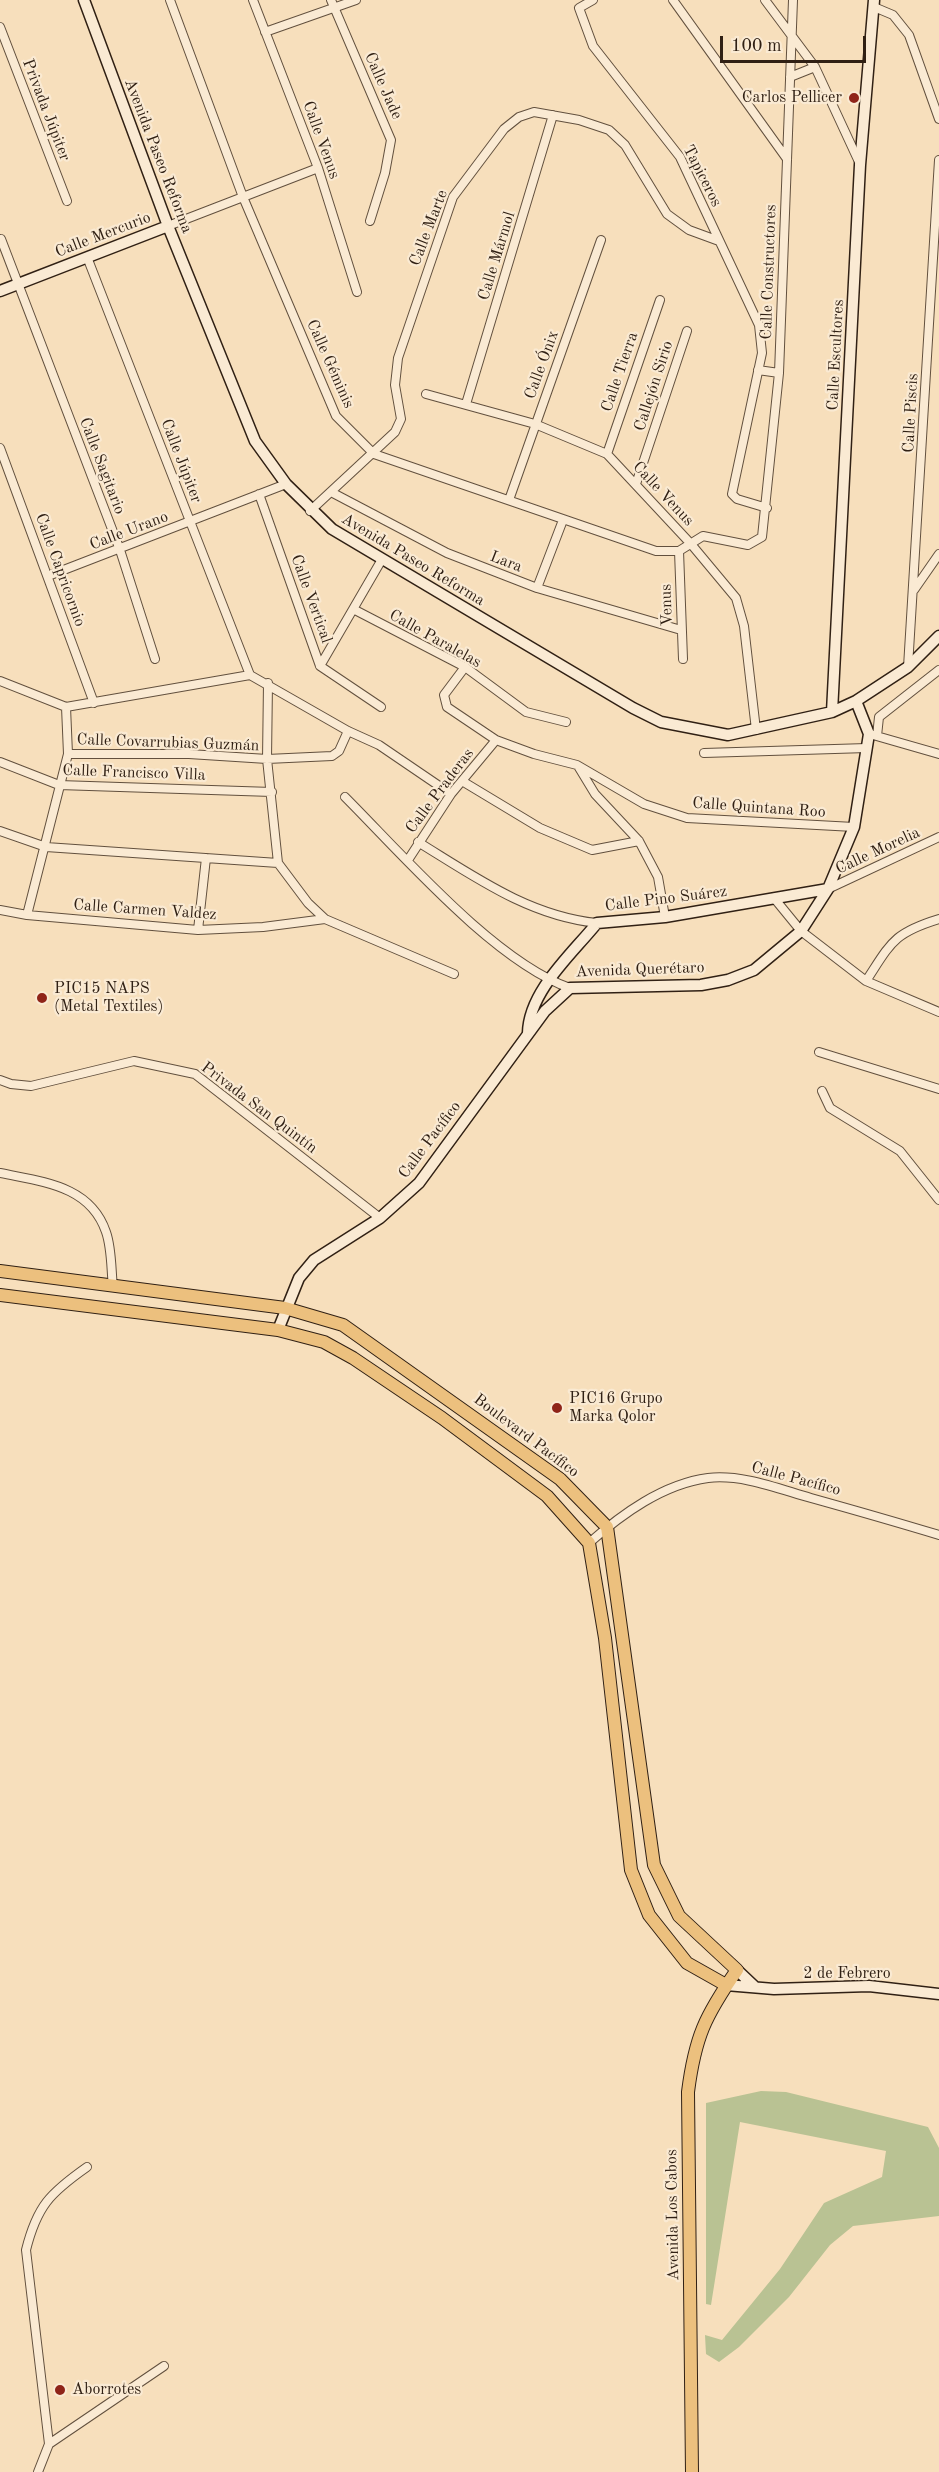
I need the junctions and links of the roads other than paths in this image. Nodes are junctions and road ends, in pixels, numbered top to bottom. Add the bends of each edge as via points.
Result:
1 (84, 0) edge
2 (170, 0) edge
3 (253, 0) edge
4 (356, 0) edge
5 (593, 0) edge
6 (673, 0) edge
7 (765, 0) edge
8 (793, 0) edge
9 (332, 4) edge
10 (874, 4) edge
11 (0, 27) edge
12 (265, 32) junction
13 (790, 33) junction
14 (815, 67) junction
15 (790, 77) junction
16 (553, 115) junction
17 (939, 119) edge
18 (787, 159) junction
19 (939, 160) edge
20 (861, 165) junction
21 (318, 168) junction
22 (243, 197) junction
23 (67, 201) dead end
24 (370, 221) dead end
25 (168, 226) junction
26 (1, 239) edge
27 (601, 240) dead end
28 (718, 241) junction
29 (87, 257) junction
30 (18, 284) junction
31 (0, 291) edge
32 (357, 292) dead end
33 (660, 300) dead end
34 (687, 331) dead end
35 (758, 370) junction
36 (779, 373) junction
37 (426, 394) dead end
38 (466, 404) junction
39 (535, 424) junction
40 (0, 447) edge
41 (374, 454) junction
42 (607, 454) junction
43 (286, 484) junction
44 (636, 484) junction
45 (331, 492) junction
46 (259, 494) junction
47 (509, 500) junction
48 (766, 508) junction
49 (310, 511) junction
50 (563, 520) junction
51 (191, 521) junction
52 (691, 544) junction
53 (120, 550) junction
54 (679, 551) junction
55 (939, 554) edge
56 (381, 561) junction
57 (48, 576) junction
58 (537, 588) junction
59 (914, 591) junction
60 (355, 610) junction
61 (681, 630) junction
62 (939, 636) edge
63 (683, 659) dead end
64 (155, 660) dead end
65 (320, 666) junction
66 (908, 667) junction
67 (465, 668) junction
68 (939, 670) edge
69 (250, 675) junction
70 (0, 681) edge
71 (268, 683) junction
72 (856, 701) junction
73 (94, 703) junction
74 (66, 707) junction
75 (381, 707) dead end
76 (832, 712) junction
77 (566, 722) dead end
78 (348, 730) junction
79 (756, 730) junction
80 (873, 735) junction
81 (496, 740) junction
82 (867, 748) junction
83 (704, 753) dead end
84 (68, 754) junction
85 (939, 754) edge
86 (267, 759) junction
87 (0, 762) edge
88 (577, 765) junction
89 (462, 781) junction
90 (59, 785) junction
91 (272, 792) junction
92 (451, 794) junction
93 (345, 796) dead end
94 (854, 827) junction
95 (0, 831) edge
96 (939, 837) edge
97 (639, 841) junction
98 (418, 842) junction
99 (46, 847) junction
100 (206, 858) junction
101 (408, 860) junction
102 (278, 863) junction
103 (828, 889) junction
104 (774, 898) junction
105 (0, 910) edge
106 (27, 915) junction
107 (665, 917) junction
108 (325, 919) junction
109 (939, 919) edge
110 (597, 923) junction
111 (198, 930) junction
112 (801, 931) junction
113 (454, 974) dead end
114 (550, 981) junction
115 (866, 981) junction
116 (570, 988) junction
117 (939, 1012) edge
118 (528, 1034) junction
119 (819, 1052) dead end
120 (0, 1080) edge
121 (939, 1089) edge
122 (822, 1091) dead end
123 (0, 1173) edge
124 (938, 1194) edge
125 (380, 1218) junction
126 (0, 1271) edge
127 (113, 1287) junction
128 (0, 1295) edge
129 (285, 1308) junction
130 (278, 1330) junction
131 (607, 1527) junction
132 (939, 1535) edge
133 (589, 1544) junction
134 (737, 1970) junction
135 (726, 1985) junction
136 (755, 1987) junction
137 (939, 1994) edge
138 (87, 2168) dead end
139 (164, 2366) dead end
140 (49, 2444) junction
141 (38, 2472) edge
142 (692, 2472) edge

1 - 25 main road, Avenida Paseo Reforma
2 - 22 street, Calle Géminis
3 - 12 street, Calle Venus
4 - 9 street
5 - 28 street, Tapiceros via 579,8 593,46 680,156
6 - 18 street
7 - 13 street
8 - 13 street, Calle Constructores
9 - 12 street
9 - 24 street, Calle Jade via 391,140
10 - 17 street via 893,15 909,35
10 - 20 main road, Calle Escultores
11 - 23 street, Privada Júpiter
12 - 21 street, Calle Venus
13 - 14 street
13 - 15 street, Calle Constructores
14 - 15 street
14 - 20 street
15 - 18 street, Calle Constructores
16 - 28 street, Calle Marte via 609,130 625,145 667,214 688,230
16 - 38 street, Calle Mármol
16 - 41 street, Calle Marte via 534,112 519,117 504,129 453,197 398,358 395,385 401,419 395,432
18 - 36 street, Calle Constructores
19 - 59 street, Calle Piscis
20 - 76 main road, Calle Escultores
21 - 22 street, Calle Mercurio
21 - 32 street, Calle Venus
22 - 25 street, Calle Mercurio
22 - 41 street, Calle Géminis via 336,416
25 - 29 main road, Calle Mercurio
25 - 43 main road, Avenida Paseo Reforma via 255,441
26 - 30 street, Calle Sagitario
27 - 39 street, Calle Ónix
28 - 35 street, Tapiceros via 759,325 762,353
29 - 30 main road, Calle Mercurio
29 - 51 street, Calle Júpiter
30 - 31 main road, Calle Mercurio
30 - 53 street, Calle Sagitario
33 - 42 street, Calle Tierra
34 - 44 street, Callejón Sirio
35 - 36 street
35 - 48 street, Tapiceros via 732,494
36 - 48 street, Calle Constructores
37 - 38 street, Calle Venus
38 - 39 street, Calle Venus
39 - 42 street, Calle Venus
39 - 47 street, Calle Ónix
40 - 57 street, Calle Capricornio
41 - 45 street, Calle Marte
41 - 47 street, Calle Géminis
42 - 44 street, Calle Venus
43 - 46 street, Calle Urano
43 - 49 main road, Avenida Paseo Reforma
44 - 52 street, Calle Venus
45 - 49 street, Calle Marte
45 - 58 street, Lara via 447,553
46 - 51 street, Calle Urano
46 - 65 street, Calle Vertical
47 - 50 street, Calle Géminis
48 - 52 street, Calle Constructores via 762,537 756,542 748,545 703,536
49 - 56 main road, Avenida Paseo Reforma
50 - 54 street, Calle Géminis via 656,551
50 - 58 street
51 - 53 street, Calle Urano
51 - 69 street, Calle Júpiter
52 - 54 street
52 - 79 street, Calle Venus via 736,598 744,626
53 - 57 street, Calle Urano
53 - 64 street, Calle Sagitario
54 - 61 street, Venus
55 - 59 street
56 - 60 street, Calle Vertical
56 - 79 main road, Avenida Paseo Reforma via 661,722 728,735
57 - 73 street, Calle Capricornio
58 - 61 street, Lara
59 - 66 street, Calle Piscis
60 - 65 street, Calle Vertical
60 - 67 street, Calle Paralelas
61 - 63 street, Venus
62 - 66 main road, Avenida Paseo Reforma
65 - 75 street
66 - 72 main road, Avenida Paseo Reforma
67 - 77 street, Calle Paralelas via 526,712
67 - 81 street, Calle Quintana Roo via 444,695 444,702
68 - 80 street via 879,717
69 - 71 street
69 - 73 street, Calle Covarrubias Guzmán
70 - 74 street, Calle Covarrubias Guzmán
71 - 78 street
71 - 86 street
72 - 76 main road, Avenida Paseo Reforma
72 - 80 main road, Avenida Querétaro
73 - 74 street, Calle Covarrubias Guzmán
74 - 84 street
76 - 79 main road, Avenida Paseo Reforma
78 - 86 street, Calle Covarrubias Guzmán via 339,751 332,756
78 - 92 street via 379,745
80 - 82 main road, Avenida Querétaro
80 - 85 street
81 - 88 street, Calle Quintana Roo
81 - 89 street, Calle Praderas
82 - 83 street
82 - 94 main road, Avenida Querétaro
84 - 86 street, Calle Covarrubias Guzmán via 189,754
84 - 90 street
86 - 91 street
87 - 90 street, Calle Francisco Villa
88 - 94 street, Calle Quintana Roo via 644,804 687,818
88 - 97 street via 595,794
89 - 92 street, Calle Praderas
89 - 97 street via 540,828 592,850
90 - 91 street, Calle Francisco Villa
90 - 99 street
91 - 102 street
92 - 98 street, Calle Praderas
93 - 101 street
94 - 103 main road, Avenida Querétaro
95 - 99 street
96 - 103 street, Calle Morelia
97 - 107 street via 658,877
98 - 101 street, Calle Praderas
98 - 110 street, Calle Pino Suárez via 511,899 570,920
99 - 100 street
99 - 106 street
100 - 102 street
100 - 111 street
101 - 114 street, Avenida Querétaro via 522,964
102 - 108 street
103 - 104 main road, Calle Pino Suárez
103 - 112 main road, Avenida Querétaro
104 - 107 main road, Calle Pino Suárez
104 - 112 street
105 - 106 street, Calle Carmen Valdez
106 - 111 street, Calle Carmen Valdez
107 - 110 main road, Calle Pino Suárez
108 - 111 street, Calle Carmen Valdez
108 - 113 street
109 - 115 street via 893,939
110 - 114 main road, Calle Pacífico
112 - 115 street
112 - 116 main road, Avenida Querétaro via 754,970 728,980 701,985
114 - 116 street, Avenida Querétaro
114 - 118 main road, Calle Pacífico via 528,1018
115 - 117 street
116 - 118 main road, Calle Pacífico
118 - 125 main road, Calle Pacífico via 418,1183
119 - 121 street
120 - 125 street, Privada San Quintín via 31,1086 134,1061 195,1074
122 - 124 street via 830,1108 900,1151
123 - 127 street via 66,1187 90,1204 106,1232
125 - 129 main road, Calle Pacífico via 314,1260 299,1278
126 - 127 main road, Boulevard Pacífico
127 - 129 main road, Boulevard Pacífico
128 - 130 main road
129 - 130 main road, Calle Pacífico
129 - 131 main road, Boulevard Pacífico via 343,1325 560,1479
130 - 133 main road via 324,1342 442,1418 547,1496
131 - 132 street, Calle Pacífico via 654,1496 684,1484 724,1477
131 - 133 street, Calle Pacífico
131 - 134 main road via 654,1865 680,1916
133 - 135 main road via 605,1638 631,1870 649,1916 687,1963
134 - 135 main road, Avenida Los Cabos
134 - 136 main road
135 - 136 main road, 2 de Febrero
135 - 142 main road, Avenida Los Cabos via 698,2036 687,2092
136 - 137 main road, 2 de Febrero via 870,1986
138 - 140 street via 43,2203 32,2224 26,2250
139 - 140 street
140 - 141 street

